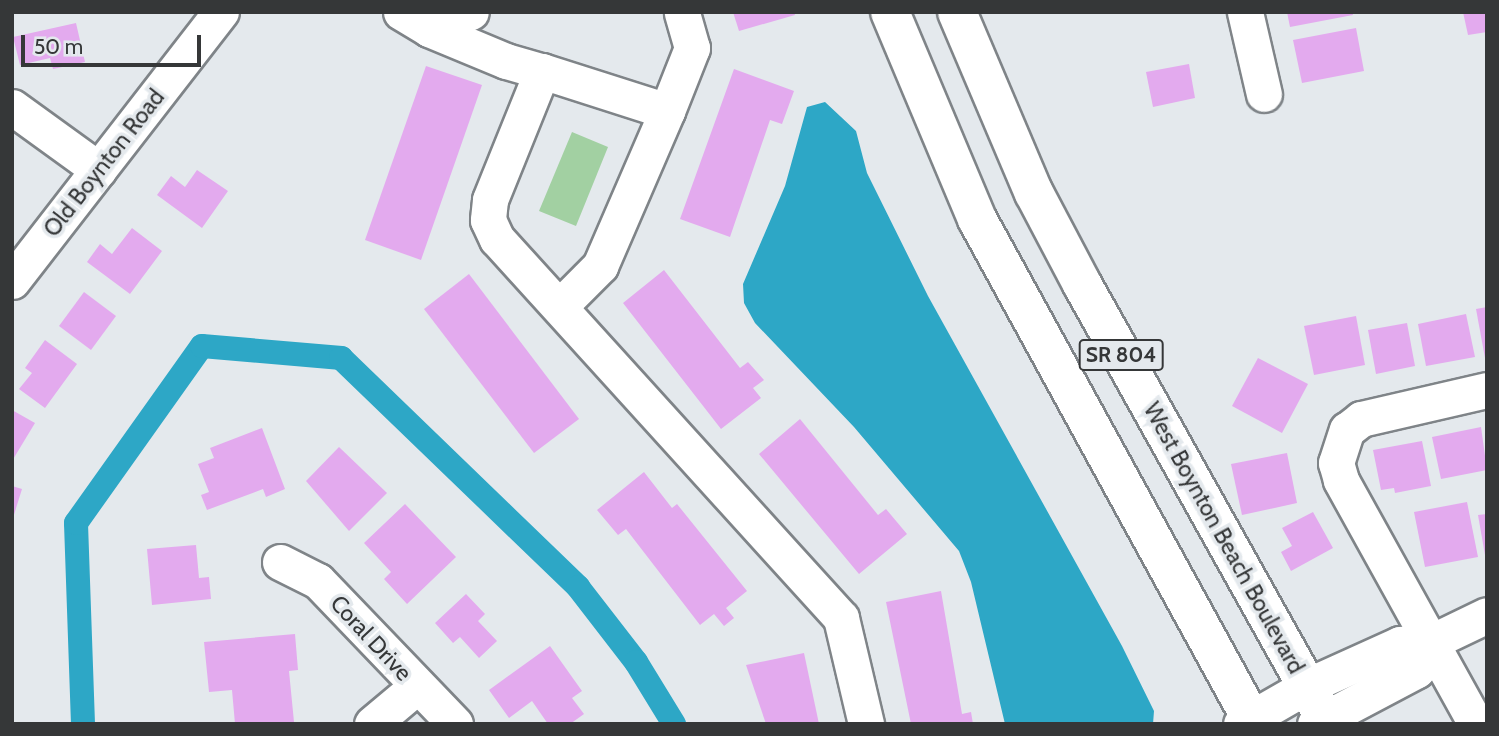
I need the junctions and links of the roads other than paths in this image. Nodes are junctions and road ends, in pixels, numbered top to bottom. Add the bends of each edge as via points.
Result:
1 (221, 12) edge
2 (471, 12) edge
3 (682, 12) edge
4 (890, 12) edge
5 (957, 12) edge
6 (1245, 12) edge
7 (415, 20) edge
8 (542, 71) junction
9 (1264, 94) dead end
10 (12, 107) edge
11 (667, 111) junction
12 (100, 170) junction
13 (12, 281) edge
14 (560, 306) junction
15 (1487, 390) edge
16 (280, 562) dead end
17 (1487, 615) edge
18 (1431, 642) junction
19 (416, 687) junction
20 (1319, 713) edge
21 (1249, 722) edge
22 (372, 724) edge
23 (455, 724) edge
24 (866, 724) edge
25 (1476, 724) edge

1 - 12 street, Old Boynton Road
2 - 7 street
3 - 11 street via 692,48
4 - 21 main road, SR 804 via 977,219
5 - 20 main road, West Boynton Beach Boulevard / SR 804 via 989,94 1058,239
6 - 9 street
7 - 8 street via 506,61
8 - 11 street
8 - 14 street via 490,200 488,220 497,239
10 - 12 street
11 - 14 street via 600,266
12 - 13 street, Old Boynton Road
14 - 24 street via 841,618
15 - 18 street via 1361,419 1338,445 1336,463 1341,480
16 - 19 street, Coral Drive via 317,581
17 - 18 street
18 - 20 street via 1401,644
18 - 25 street
19 - 22 street
19 - 23 street, Coral Drive
20 - 21 street

